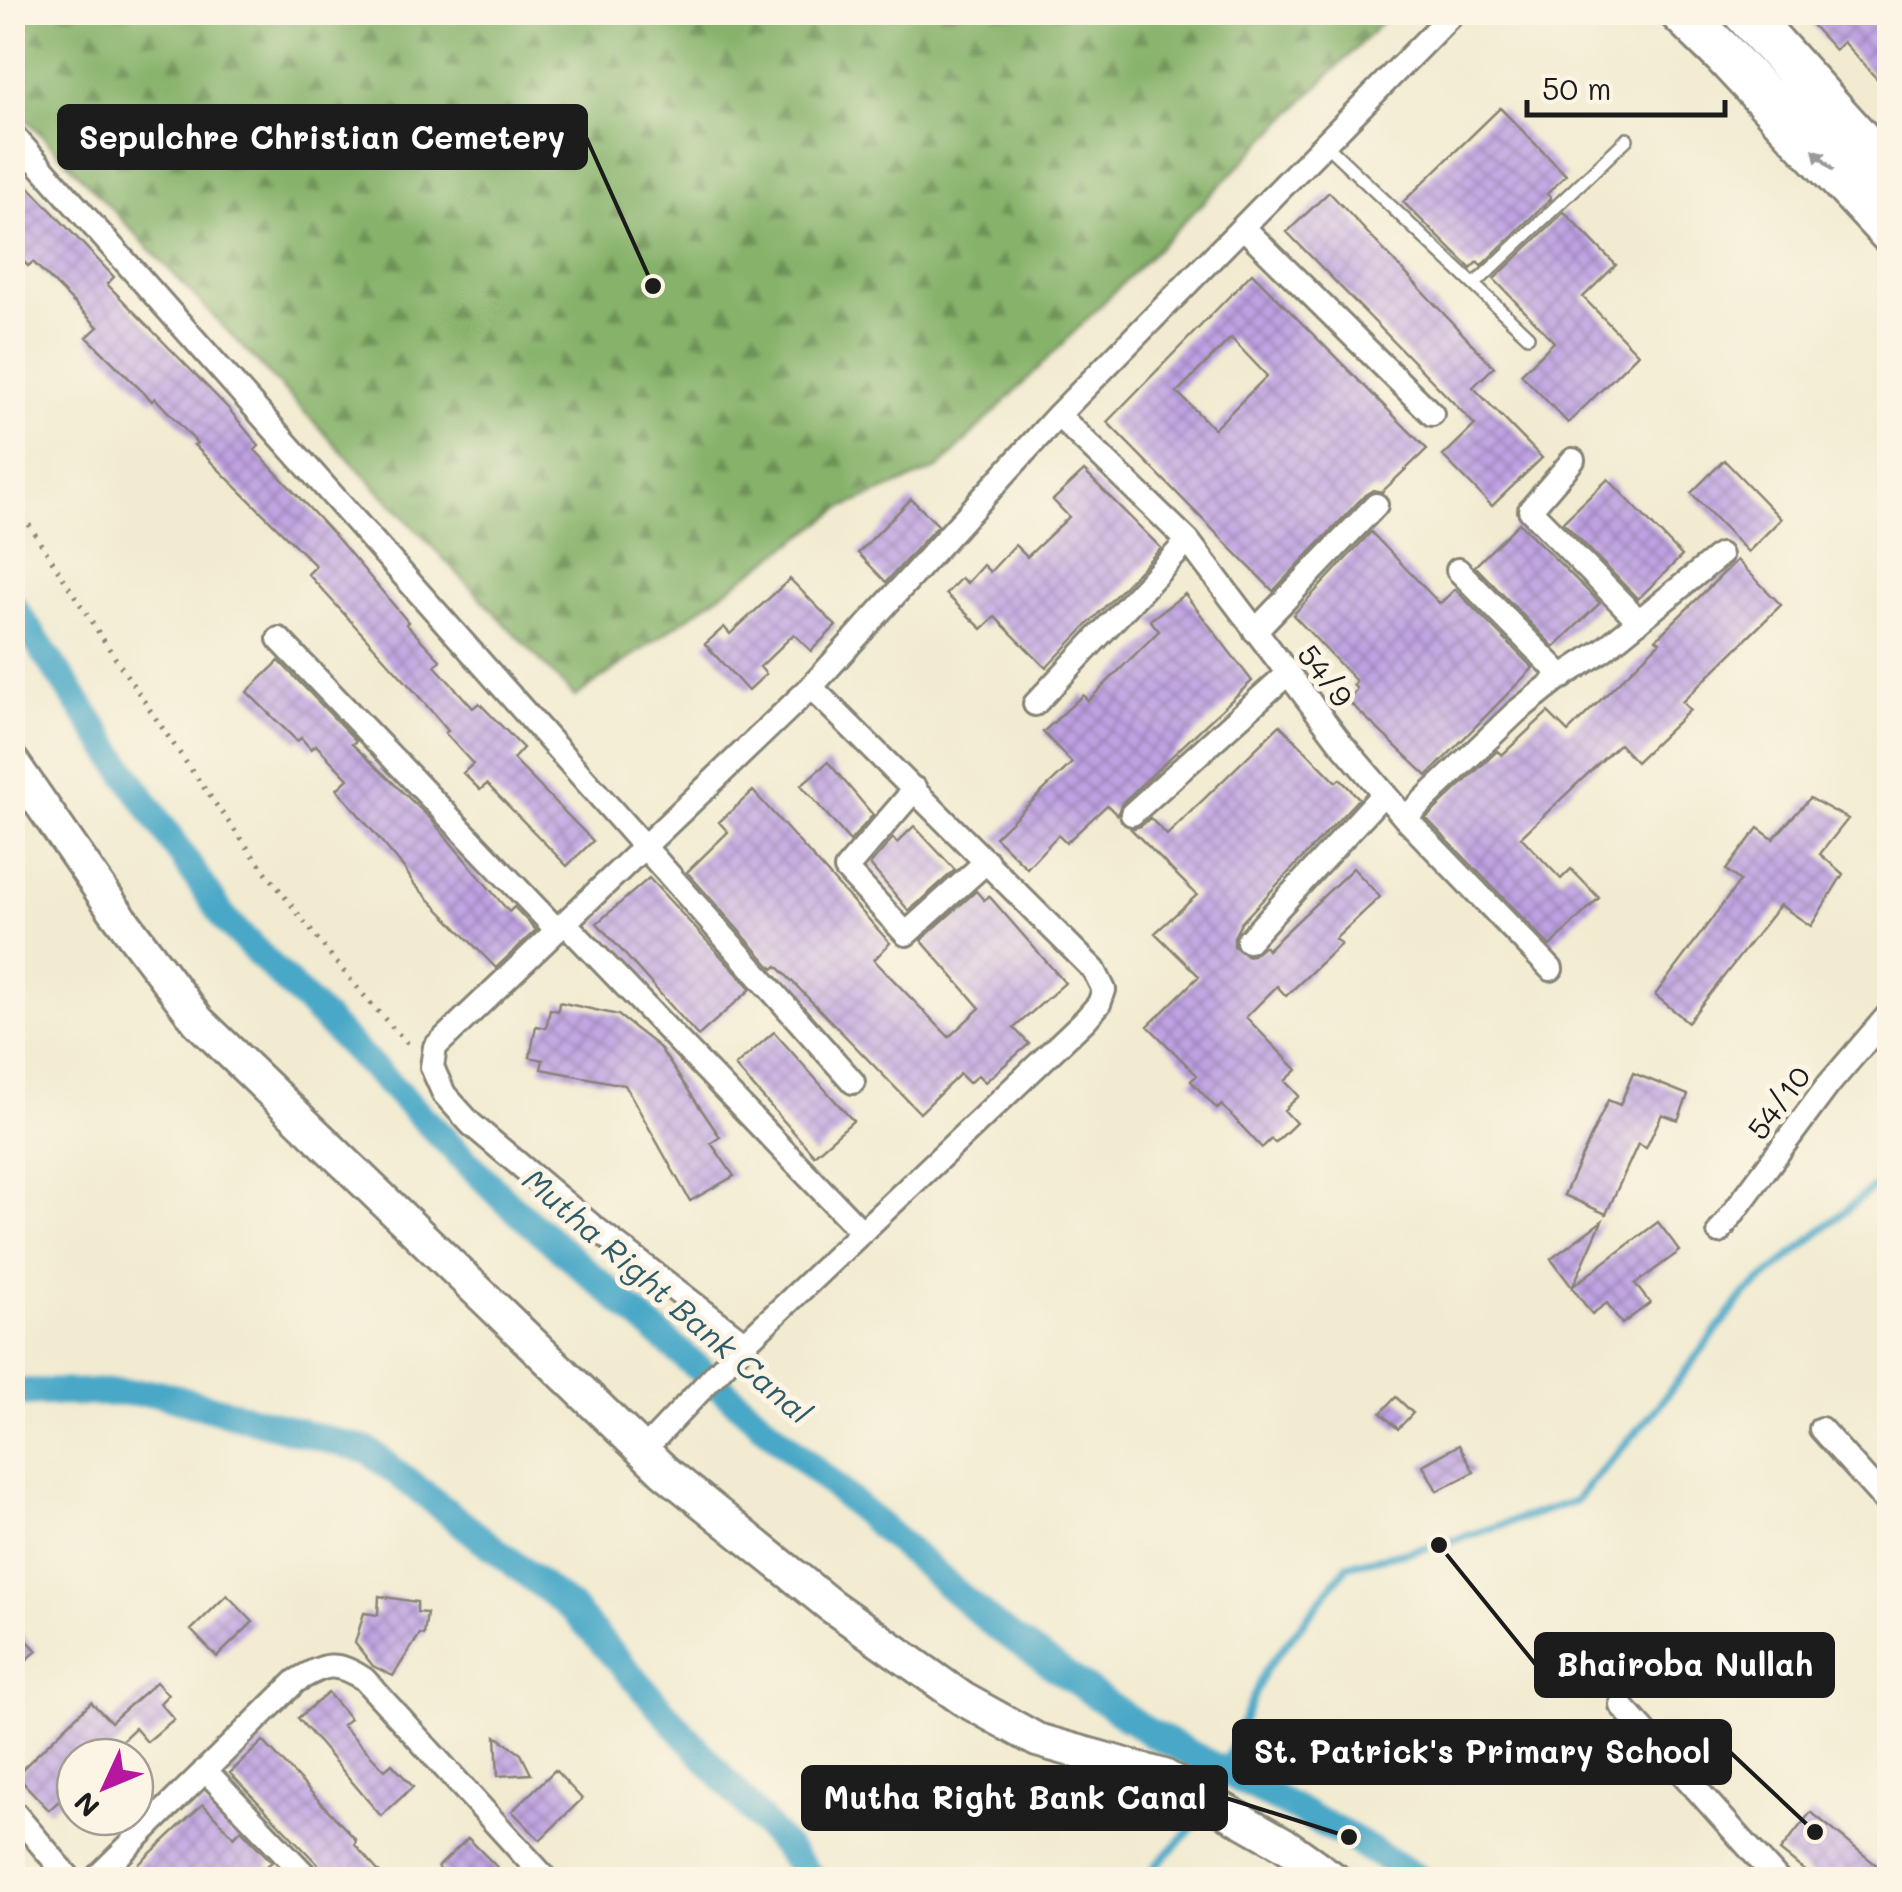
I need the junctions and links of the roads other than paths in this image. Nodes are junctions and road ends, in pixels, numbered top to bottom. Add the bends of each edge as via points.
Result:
1 (1454, 12) edge
2 (1681, 12) edge
3 (1757, 17) edge
4 (12, 134) edge
5 (1627, 139) dead end
6 (1324, 144) junction
7 (1890, 174) edge
8 (1243, 227) junction
9 (1890, 232) edge
10 (1474, 285) junction
11 (1528, 336) dead end
12 (1058, 414) junction
13 (1432, 414) dead end
14 (1573, 460) dead end
15 (1376, 505) dead end
16 (1188, 542) junction
17 (1720, 555) dead end
18 (1458, 570) dead end
19 (1639, 621) junction
20 (1255, 630) junction
21 (279, 639) dead end
22 (1287, 674) junction
23 (1563, 677) junction
24 (812, 687) junction
25 (1035, 704) dead end
26 (12, 762) edge
27 (915, 789) junction
28 (1384, 793) junction
29 (1132, 814) dead end
30 (1405, 818) junction
31 (645, 849) junction
32 (988, 861) junction
33 (561, 926) junction
34 (1248, 941) dead end
35 (1551, 969) dead end
36 (1890, 1013) edge
37 (853, 1082) dead end
38 (862, 1232) junction
39 (1720, 1232) dead end
40 (738, 1351) junction
41 (1821, 1429) dead end
42 (642, 1452) junction
43 (1890, 1506) edge
44 (1621, 1705) dead end
45 (205, 1770) junction
46 (12, 1810) edge
47 (71, 1880) edge
48 (94, 1880) edge
49 (310, 1880) edge
50 (547, 1880) edge
51 (1335, 1880) edge
52 (1778, 1880) edge

1 - 6 street
9 -> 2 highway
3 - 7 highway
4 - 31 street
5 - 10 lane
6 - 8 street
6 - 10 lane
8 - 12 street
8 - 13 street
10 - 11 lane
12 - 16 street, 54/9
12 - 24 street
14 - 19 street via 1530,510
15 - 20 street
16 - 20 street, 54/9
16 - 25 street
17 - 19 street
18 - 23 street
19 - 23 street
20 - 22 street, 54/9
21 - 33 street
22 - 28 street, 54/9
22 - 29 street
23 - 30 street via 1516,712
24 - 27 street
24 - 31 street
26 - 42 street via 198,1021
27 - 32 street
27 - 32 street via 846,869 906,934
28 - 30 street, 54/9
28 - 34 street
30 - 35 street, 54/9
31 - 33 street
31 - 37 street
32 - 38 street via 1094,970 1104,990 1086,1020
33 - 38 street
33 - 40 street via 436,1047 432,1068 444,1094 471,1124
36 - 39 street, 54/10 via 1828,1084
38 - 40 street
40 - 42 street
41 - 43 street
42 - 51 street via 830,1605 963,1699 1037,1740 1164,1776
44 - 52 street
45 - 48 street
45 - 49 street
45 - 50 street via 296,1681 343,1666 364,1679
46 - 47 street

